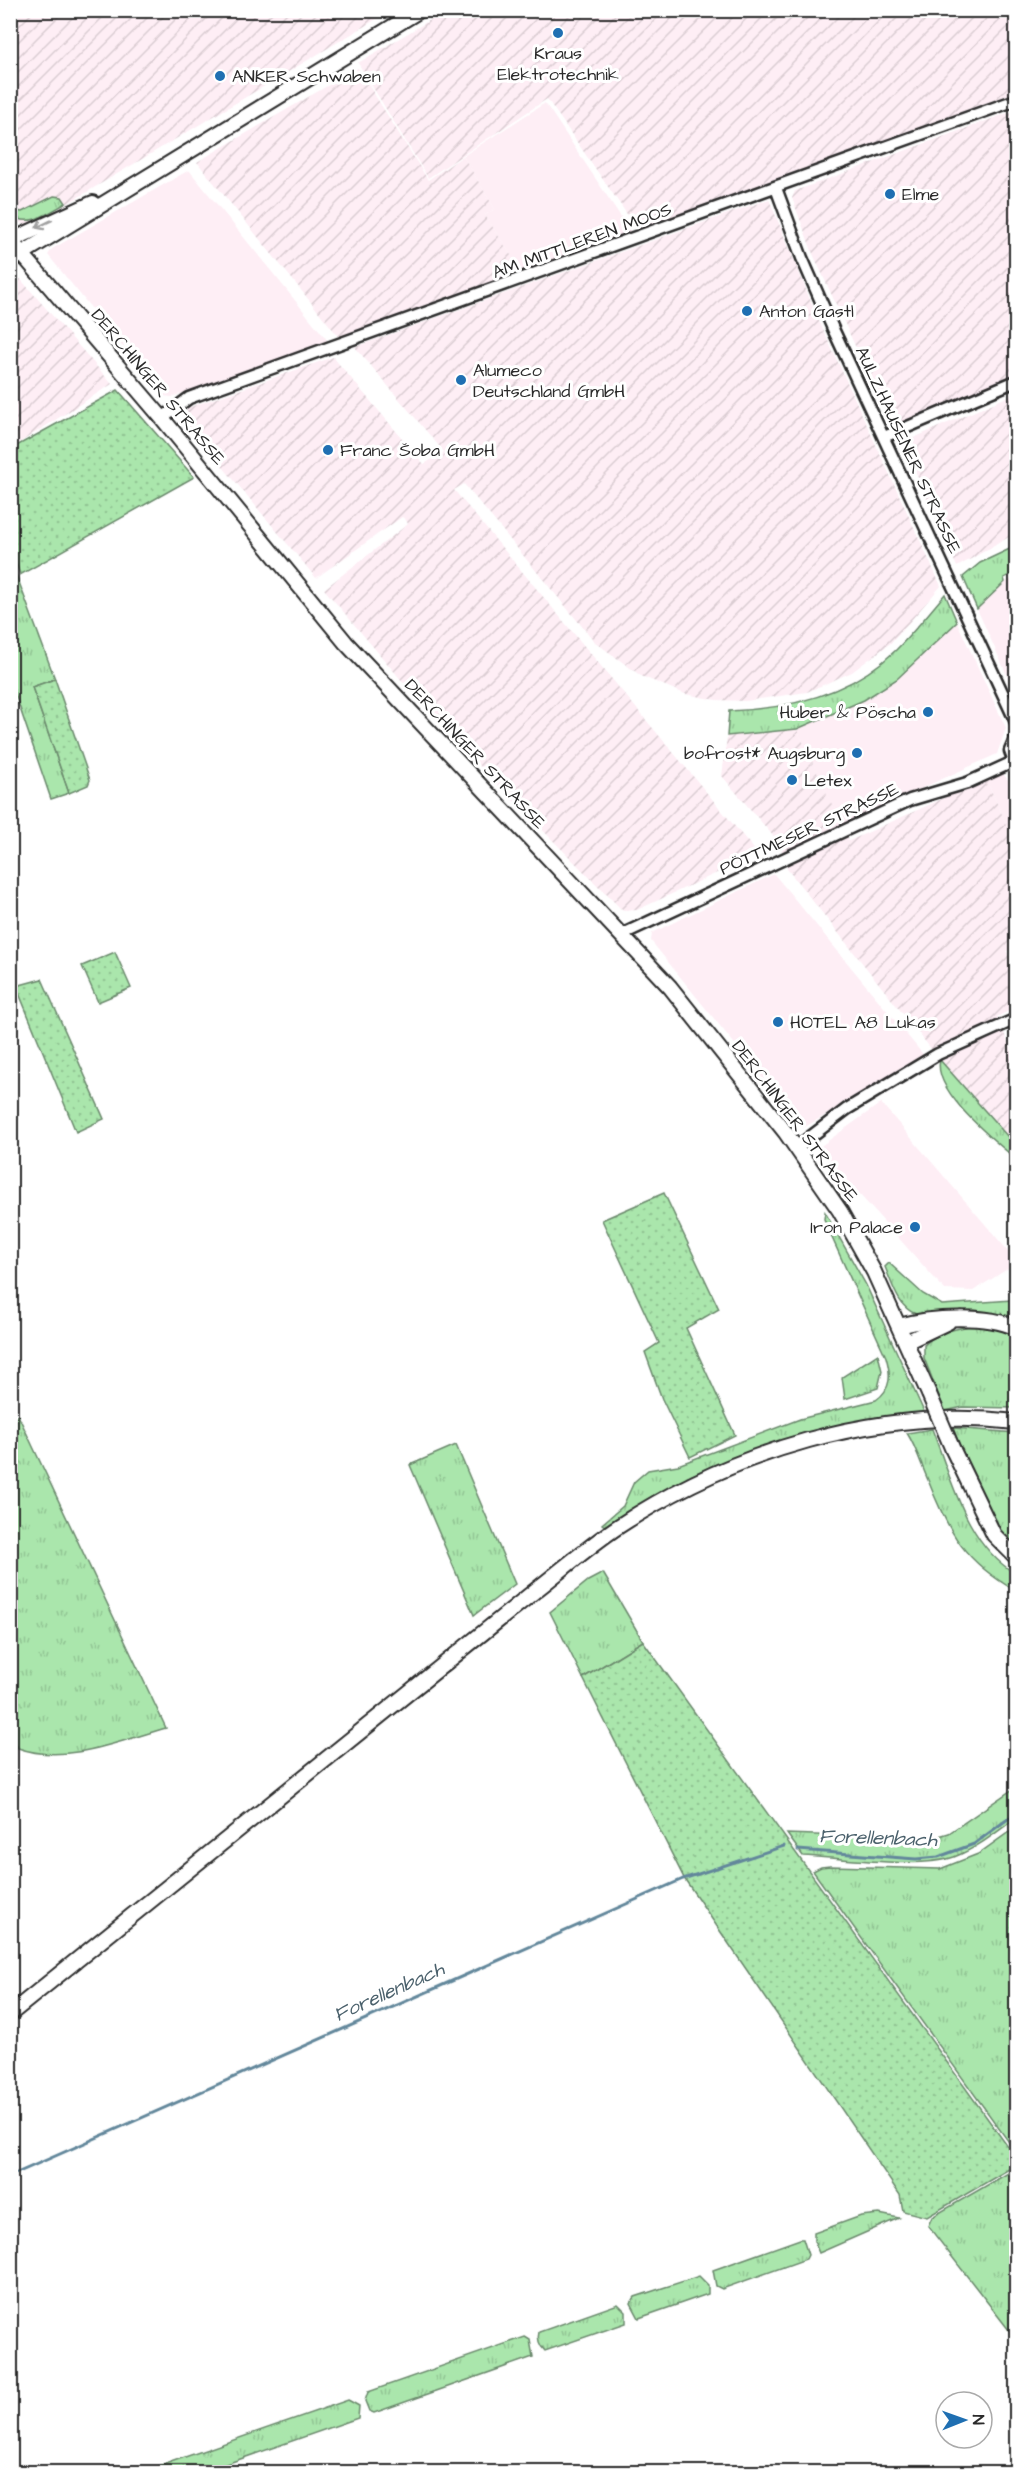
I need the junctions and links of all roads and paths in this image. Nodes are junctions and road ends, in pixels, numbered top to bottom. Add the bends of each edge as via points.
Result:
1 (420, 10) edge
2 (1017, 100) edge
3 (776, 188) junction
4 (115, 195) junction
5 (11, 241) edge
6 (16, 257) edge
7 (1017, 381) edge
8 (162, 418) junction
9 (884, 437) junction
10 (1017, 722) edge
11 (1017, 737) edge
12 (1015, 765) edge
13 (623, 934) junction
14 (1017, 1018) edge
15 (796, 1148) junction
16 (953, 1320) junction
17 (900, 1326) junction
18 (1017, 1328) edge
19 (906, 1342) junction
20 (1017, 1413) edge
21 (997, 1419) junction
22 (1017, 1422) edge
23 (1017, 1557) edge
24 (10, 2014) edge

1 - 4 main road
2 - 3 street, AM MITTLEREN MOOS
3 - 8 street, AM MITTLEREN MOOS via 189,398
3 - 9 street, AULZHAUSENER STRASSE via 802,258
4 -> 5 main road
4 - 6 main road
5 - 6 main road, DERCHINGER STRASSE
6 - 8 main road, DERCHINGER STRASSE
7 - 9 street
8 - 13 main road, DERCHINGER STRASSE via 346,643
9 - 10 street, AULZHAUSENER STRASSE
11 - 12 street, PÖTTMESER STRASSE via 1010,751
12 - 13 street, PÖTTMESER STRASSE via 910,800
13 - 15 main road, DERCHINGER STRASSE via 670,987
14 - 15 street via 938,1054 847,1109
15 - 17 main road, DERCHINGER STRASSE via 849,1226
16 - 17 main road
16 - 18 main road via 996,1321
16 - 19 main road
17 - 19 main road, DERCHINGER STRASSE
19 - 23 main road, DERCHINGER STRASSE, bridge via 994,1535
20 - 21 main road
21 - 22 main road
21 - 24 main road via 904,1422 812,1439 681,1489 618,1527 536,1590

